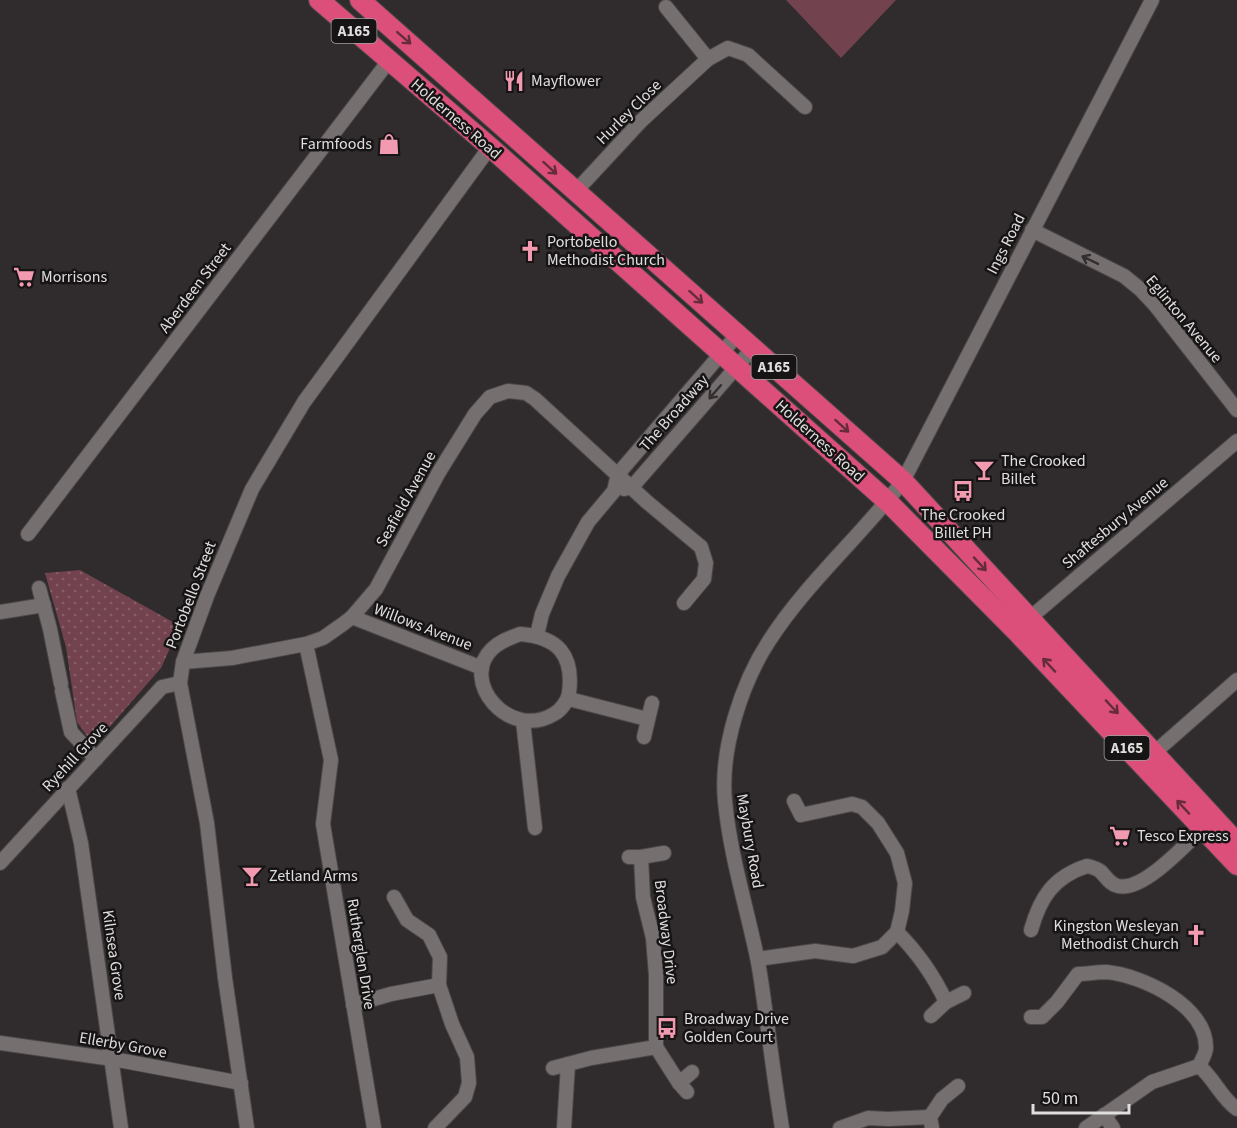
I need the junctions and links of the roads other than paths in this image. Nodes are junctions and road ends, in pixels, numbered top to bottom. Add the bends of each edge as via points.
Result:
1 (319, 0) edge
2 (360, 0) edge
3 (1152, 0) edge
4 (666, 7) dead end
5 (708, 59) junction
6 (388, 62) junction
7 (805, 106) dead end
8 (490, 147) junction
9 (576, 191) junction
10 (1032, 231) junction
11 (738, 334) junction
12 (753, 348) junction
13 (722, 352) junction
14 (737, 366) junction
15 (1237, 410) edge
16 (1237, 441) edge
17 (618, 474) junction
18 (903, 481) junction
19 (632, 487) junction
20 (614, 491) junction
21 (888, 501) junction
22 (28, 534) dead end
23 (39, 588) dead end
24 (684, 603) dead end
25 (44, 605) junction
26 (0, 612) edge
27 (352, 617) junction
28 (1023, 624) junction
29 (537, 635) junction
30 (306, 644) junction
31 (183, 662) junction
32 (482, 668) junction
33 (1237, 680) edge
34 (180, 683) junction
35 (569, 699) junction
36 (652, 703) dead end
37 (647, 719) junction
38 (524, 721) junction
39 (644, 737) dead end
40 (1154, 753) junction
41 (96, 759) junction
42 (68, 788) junction
43 (794, 801) dead end
44 (535, 828) dead end
45 (1203, 828) junction
46 (1237, 843) edge
47 (664, 853) dead end
48 (0, 864) edge
49 (1237, 865) edge
50 (394, 897) dead end
51 (897, 932) junction
52 (1030, 932) dead end
53 (758, 959) junction
54 (440, 985) junction
55 (964, 993) dead end
56 (946, 1002) junction
57 (352, 1005) junction
58 (931, 1016) dead end
59 (1031, 1017) dead end
60 (0, 1043) edge
61 (656, 1047) junction
62 (113, 1059) junction
63 (568, 1064) junction
64 (1199, 1066) junction
65 (553, 1068) dead end
66 (692, 1072) dead end
67 (241, 1083) junction
68 (950, 1088) dead end
69 (1237, 1109) edge
70 (1104, 1115) junction
71 (931, 1122) edge
72 (888, 1124) edge
73 (121, 1128) edge
74 (247, 1128) edge
75 (374, 1128) edge
76 (435, 1128) edge
77 (564, 1128) edge
78 (782, 1128) edge
79 (840, 1128) edge
80 (1086, 1128) edge
81 (1113, 1128) edge

1 - 6 highway, Holderness Road / A165
2 -> 9 highway, Holderness Road / A165
3 - 10 street, Ings Road
4 - 5 street
5 - 7 street, Hurley Close via 728,48 748,55
5 - 9 street, Hurley Close via 641,121
6 - 8 highway, Holderness Road / A165
6 - 22 street, Aberdeen Street
8 - 13 highway, Holderness Road / A165
8 - 31 street, Portobello Street via 304,402 252,489
9 -> 11 highway, Holderness Road / A165
15 -> 10 street, Eglinton Avenue via 1155,305 1124,276
10 - 18 street, Ings Road
11 - 12 highway, Holderness Road / A165
11 - 13 street, The Broadway
12 - 14 street, The Broadway
12 -> 18 highway, Holderness Road / A165
13 - 14 highway, Holderness Road / A165
13 - 17 street, The Broadway
14 -> 19 street, The Broadway
14 - 21 highway, Holderness Road / A165
16 - 28 street, Shaftesbury Avenue
17 - 19 street, Seafield Avenue
17 - 20 street, The Broadway
17 - 27 street, Seafield Avenue via 526,393 508,391 490,396 439,472 376,589
18 - 21 street, Ings Road
18 -> 28 highway, Holderness Road / A165
19 - 20 street
19 - 24 street, Seafield Avenue via 701,547 706,563 704,579 698,593
20 - 29 street, The Broadway via 588,522 558,576
21 - 28 highway, Holderness Road / A165
21 - 53 street, Maybury Road via 799,599 768,643 734,721 725,759 724,800
23 - 25 street
25 - 26 street
25 - 41 street via 70,732
27 - 30 street, Seafield Avenue via 323,638
27 - 32 street, Willows Avenue
28 -> 40 highway, Holderness Road / A165
45 -> 28 highway, Holderness Road / A165
29 - 32 street via 520,634 504,640 490,650
29 - 35 street via 554,643 567,657
30 - 31 street, Seafield Avenue via 232,658
30 - 57 street, Rutherglen Drive via 331,760 323,824
31 - 34 street, Portobello Street
32 - 38 street via 489,699 503,713
33 - 40 street
34 - 41 street, Ryehill Grove via 162,687
34 - 67 street, Portobello Street via 207,823
35 - 37 street
35 - 38 street via 557,713
36 - 37 street
37 - 39 street
38 - 44 street
40 - 46 highway, Holderness Road / A165
41 - 42 street, Ryehill Grove
42 - 48 street, Ryehill Grove
42 - 62 street, Kilnsea Grove via 81,843
43 - 51 street via 801,815 852,804 862,807 878,823 897,854 905,883
45 - 49 highway, Holderness Road / A165
45 - 52 street via 1158,870 1137,883 1118,886 1098,869 1087,866 1069,873 1045,894
47 - 61 street, Broadway Drive via 635,857 653,938
50 - 54 street via 407,920 429,935 440,957
51 - 53 street via 882,947 852,956 815,951
51 - 56 street via 933,974
53 - 78 street, Maybury Road
54 - 57 street
54 - 76 street via 467,1057 469,1083 465,1097
55 - 56 street
56 - 58 street
57 - 75 street, Rutherglen Drive
59 - 64 street via 1042,1017 1078,974 1106,972 1140,980 1176,999 1200,1025 1206,1049
60 - 62 street, Ellerby Grove
61 - 63 street
61 - 66 street via 683,1088
62 - 67 street, Ellerby Grove
62 - 73 street, Kilnsea Grove
63 - 65 street
63 - 77 street
64 - 69 street
64 - 70 street via 1152,1082
67 - 74 street, Portobello Street
68 - 71 street
70 - 80 street
70 - 81 street
71 - 72 street
72 - 79 street via 868,1118

